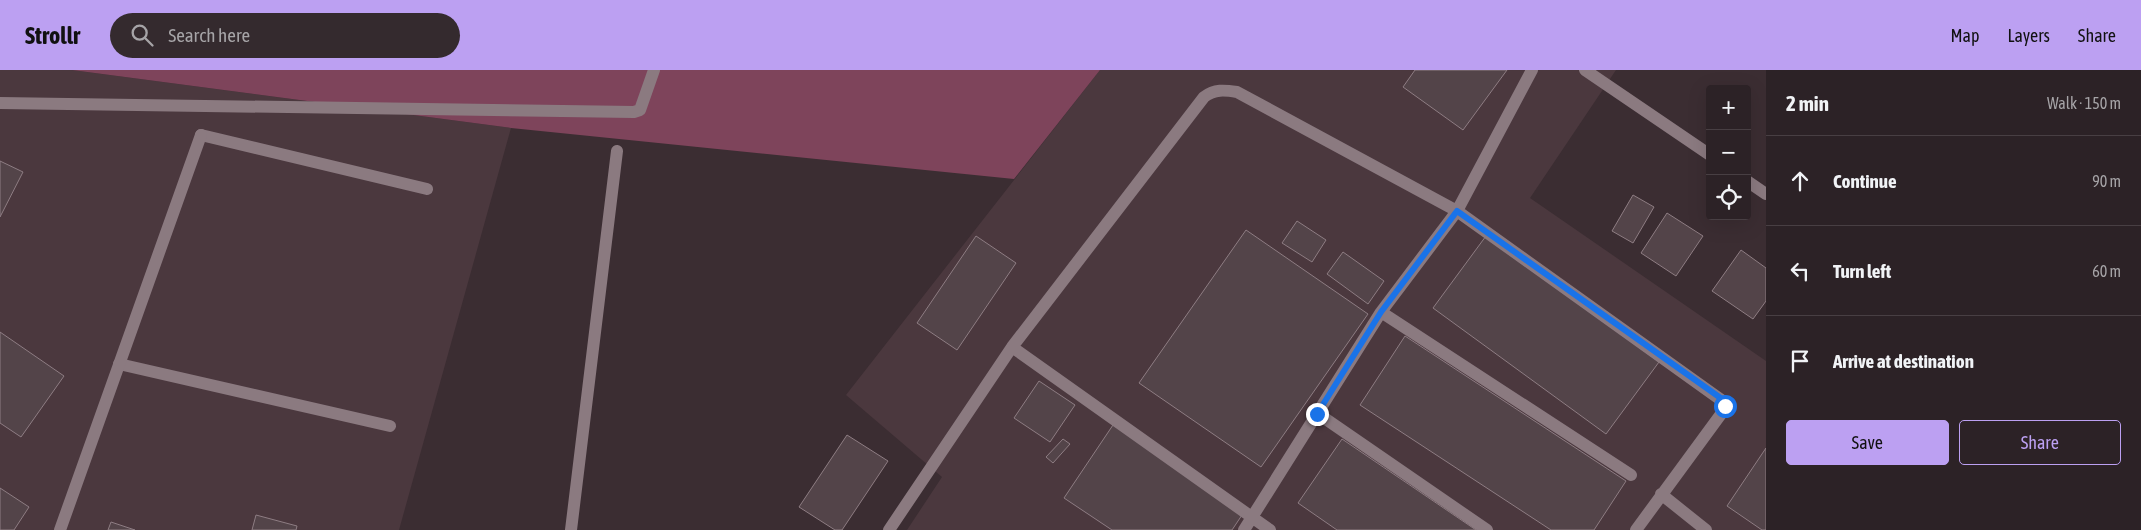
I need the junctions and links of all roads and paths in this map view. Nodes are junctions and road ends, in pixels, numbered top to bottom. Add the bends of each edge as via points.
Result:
1 (654, 70) edge
2 (1532, 70) edge
3 (1585, 70) edge
4 (0, 103) edge
5 (618, 151) dead end
6 (1706, 152) edge
7 (1751, 184) edge
8 (427, 190) dead end
9 (1766, 194) edge
10 (1457, 211) junction
11 (1381, 312) junction
12 (1012, 347) junction
13 (119, 364) junction
14 (1317, 414) junction
15 (390, 426) dead end
16 (1631, 475) dead end
17 (1661, 494) junction
18 (1252, 518) junction
19 (60, 530) edge
20 (571, 530) edge
21 (889, 530) edge
22 (1244, 530) edge
23 (1270, 530) edge
24 (1487, 530) edge
25 (1636, 530) edge
26 (1706, 530) edge

1 - 4 street via 643,104 634,112
2 - 10 street
3 - 6 street
5 - 20 street
7 - 9 street
8 - 13 street via 201,135
10 - 11 street
10 - 12 street via 1237,92 1224,89 1212,92 1204,97
10 - 17 street via 1724,402 1724,410
11 - 14 street
11 - 16 street
12 - 18 street
12 - 21 street
13 - 15 street
13 - 19 street
14 - 18 street
14 - 24 street
17 - 25 street
17 - 26 street
18 - 22 street
18 - 23 street

